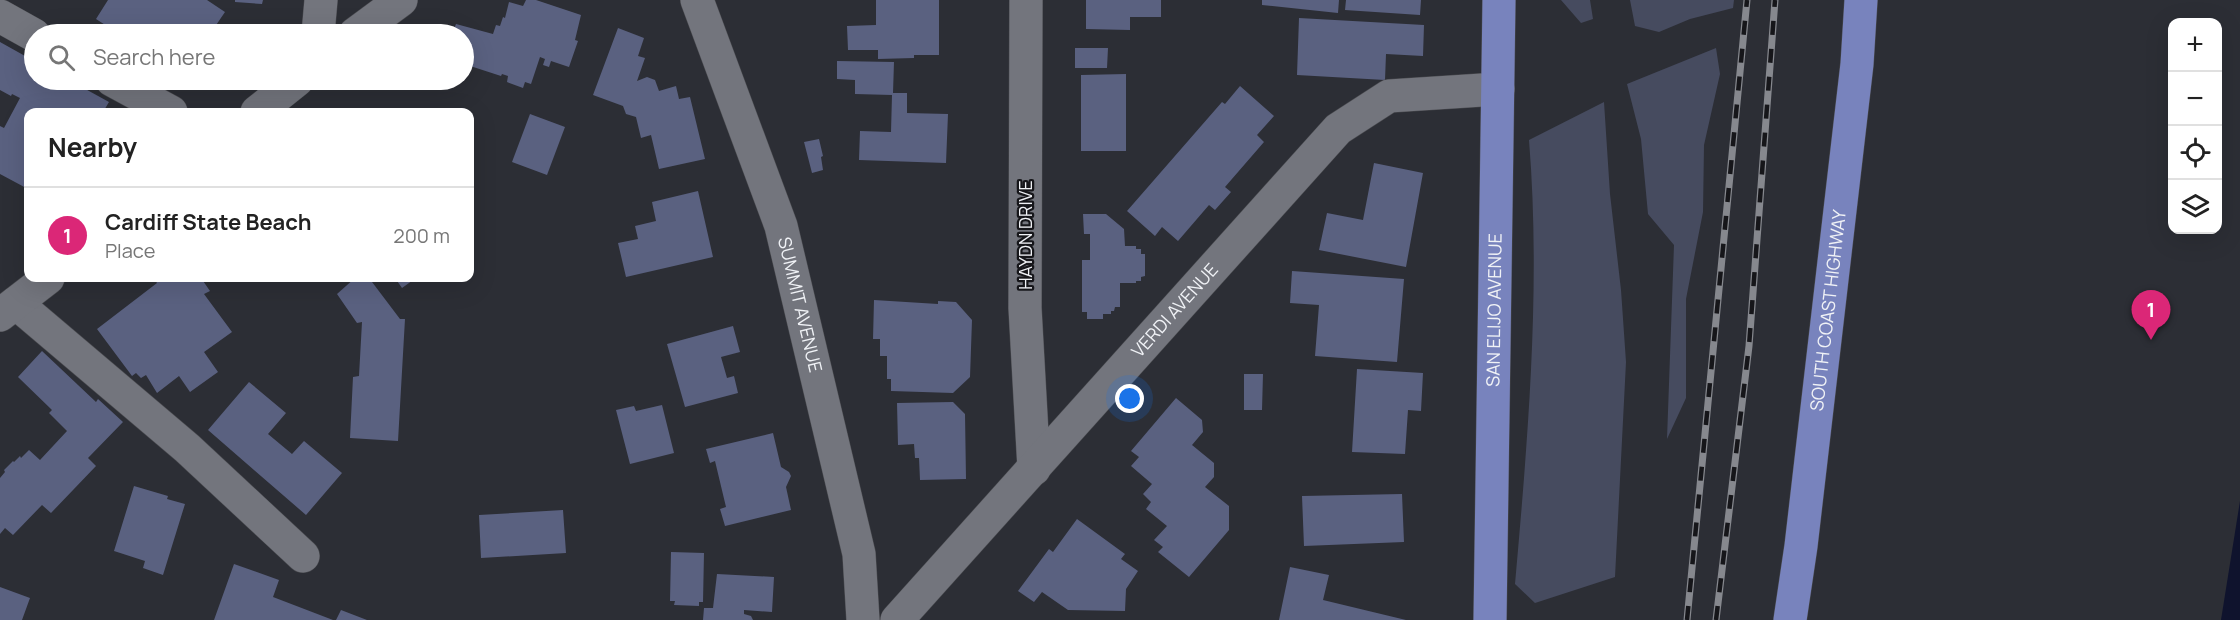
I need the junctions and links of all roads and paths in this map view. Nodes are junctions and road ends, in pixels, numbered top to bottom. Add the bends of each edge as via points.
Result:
1 (321, 0) edge
2 (401, 0) edge
3 (697, 0) edge
4 (1026, 0) edge
5 (1499, 0) edge
6 (1862, 0) edge
7 (0, 16) edge
8 (319, 24) edge
9 (369, 24) edge
10 (24, 29) edge
11 (1498, 89) junction
12 (130, 90) edge
13 (284, 90) edge
14 (164, 108) edge
15 (262, 108) edge
16 (43, 282) edge
17 (8, 309) edge
18 (1034, 469) junction
19 (303, 556) dead end
20 (863, 620) edge
21 (897, 620) edge
22 (1490, 620) edge
23 (1790, 620) edge

1 - 8 street
2 - 9 street
3 - 20 street, SUMMIT AVENUE via 781,225 859,554
4 - 18 street, HAYDN DRIVE via 1025,309
5 - 11 main road, SAN ELIJO AVENUE
6 - 23 main road, SOUTH COAST HIGHWAY
7 - 10 street
11 - 18 street, VERDI AVENUE via 1389,96 1338,129
11 - 22 main road, SAN ELIJO AVENUE
12 - 14 street
13 - 15 street
16 - 17 street
17 - 19 street via 187,448
18 - 21 street, VERDI AVENUE

